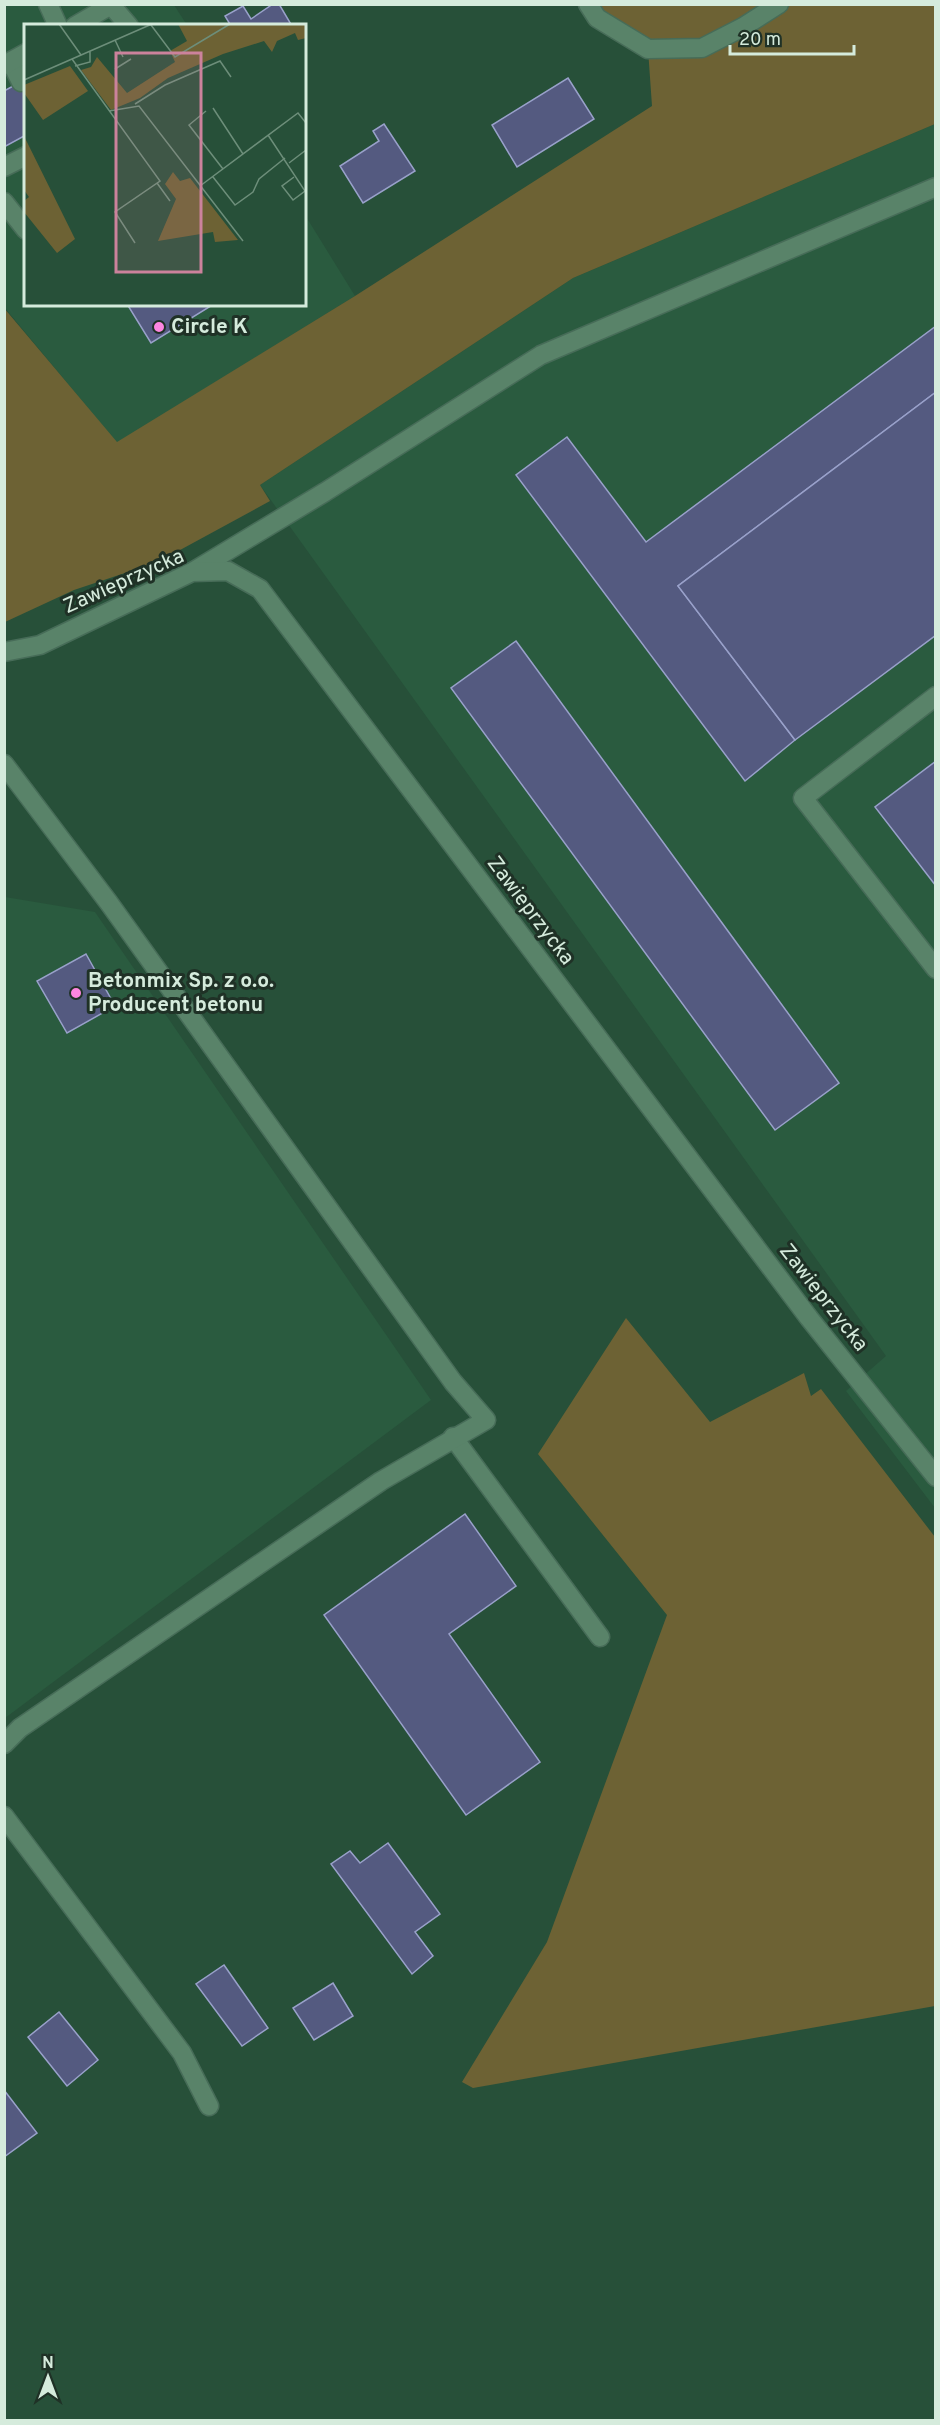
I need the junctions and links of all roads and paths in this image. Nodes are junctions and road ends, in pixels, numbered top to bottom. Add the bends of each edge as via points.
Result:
1 (48, 4) edge
2 (588, 4) edge
3 (779, 4) edge
4 (57, 24) edge
5 (78, 24) edge
6 (127, 24) edge
7 (14, 60) edge
8 (21, 82) dead end
9 (24, 157) edge
10 (4, 167) edge
11 (936, 187) edge
12 (4, 202) edge
13 (24, 227) edge
14 (192, 572) junction
15 (4, 652) edge
16 (936, 696) edge
17 (4, 764) edge
18 (936, 969) edge
19 (453, 1437) junction
20 (935, 1474) edge
21 (600, 1636) dead end
22 (4, 1744) edge
23 (4, 1816) edge
24 (209, 2106) dead end

1 - 4 street
2 - 3 street via 597,18 648,49 702,48
5 - 6 street via 111,5
7 - 8 street
9 - 10 street
11 - 14 street via 541,355
12 - 13 street
14 - 15 street, Zawieprzycka via 40,645
14 - 20 street, Zawieprzycka via 228,571 260,589 802,1308
16 - 18 street via 803,798
17 - 19 street via 109,903 453,1382 486,1420
19 - 21 street
19 - 22 street via 371,1488 20,1728
23 - 24 street via 182,2054

